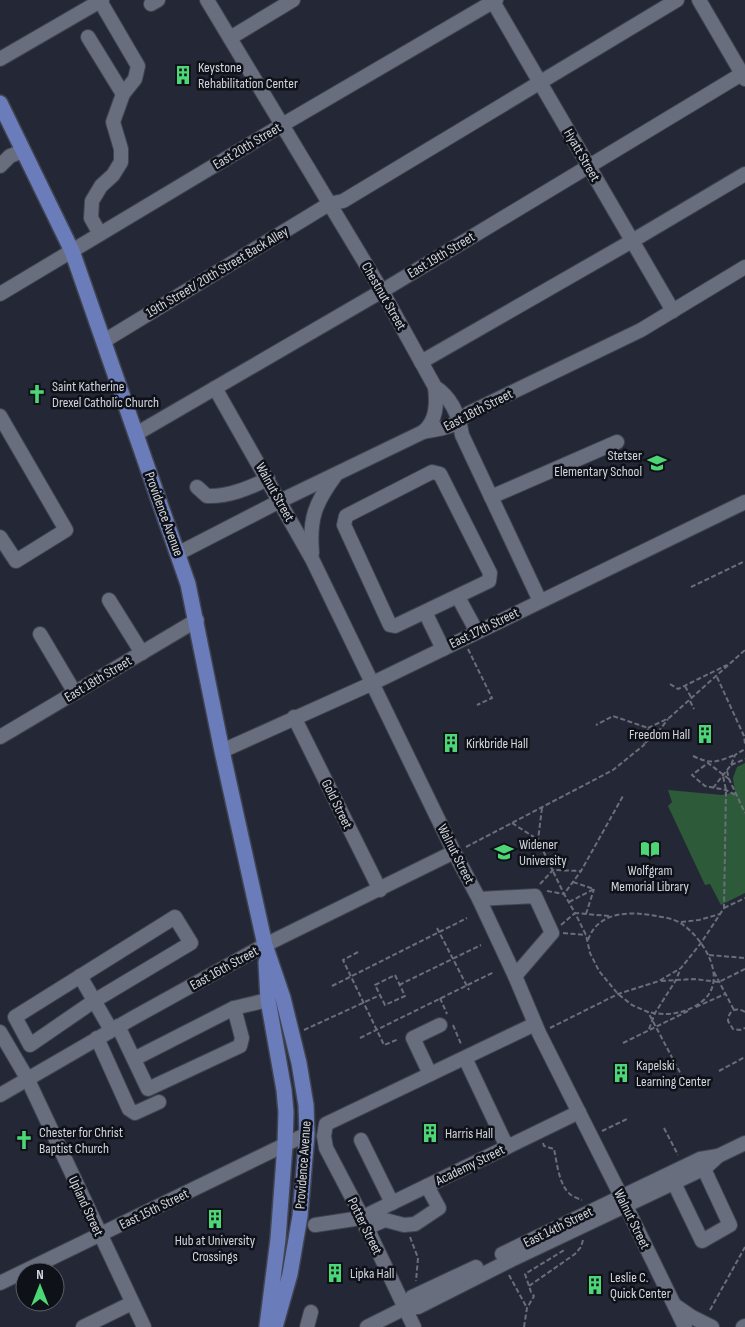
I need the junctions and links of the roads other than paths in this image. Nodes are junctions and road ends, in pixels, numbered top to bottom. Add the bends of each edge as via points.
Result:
1 (207, 0) edge
2 (293, 0) edge
3 (677, 0) edge
4 (699, 0) edge
5 (493, 1) edge
6 (95, 2) edge
7 (88, 37) dead end
8 (230, 38) junction
9 (0, 59) edge
10 (744, 75) edge
11 (540, 83) junction
12 (123, 94) junction
13 (0, 103) edge
14 (282, 125) junction
15 (23, 151) junction
16 (0, 166) edge
17 (589, 166) junction
18 (745, 174) edge
19 (329, 204) junction
20 (100, 234) junction
21 (632, 241) junction
22 (72, 251) junction
23 (745, 267) edge
24 (382, 291) junction
25 (0, 294) edge
26 (673, 311) junction
27 (104, 341) junction
28 (421, 362) junction
29 (435, 387) junction
30 (215, 388) junction
31 (0, 416) edge
32 (460, 421) junction
33 (423, 432) junction
34 (136, 434) junction
35 (617, 442) dead end
36 (336, 474) junction
37 (268, 479) junction
38 (197, 487) dead end
39 (492, 497) junction
40 (280, 501) junction
41 (745, 502) edge
42 (0, 537) edge
43 (179, 553) junction
44 (312, 559) junction
45 (458, 597) junction
46 (109, 600) dead end
47 (540, 601) junction
48 (425, 612) junction
49 (197, 620) junction
50 (477, 632) junction
51 (40, 634) dead end
52 (443, 648) junction
53 (142, 653) junction
54 (373, 683) junction
55 (75, 693) junction
56 (294, 717) junction
57 (0, 737) edge
58 (222, 751) junction
59 (454, 852) junction
60 (380, 890) junction
61 (479, 899) junction
62 (265, 945) junction
63 (80, 976) junction
64 (515, 976) junction
65 (268, 1000) junction
66 (94, 1001) junction
67 (234, 1008) junction
68 (440, 1025) dead end
69 (114, 1028) junction
70 (537, 1029) junction
71 (0, 1032) edge
72 (98, 1038) junction
73 (465, 1058) junction
74 (134, 1059) junction
75 (430, 1074) junction
76 (27, 1078) junction
77 (0, 1095) edge
78 (159, 1102) dead end
79 (579, 1112) junction
80 (307, 1134) junction
81 (361, 1140) dead end
82 (745, 1143) edge
83 (286, 1145) junction
84 (508, 1147) junction
85 (718, 1156) junction
86 (704, 1169) junction
87 (674, 1183) junction
88 (427, 1186) junction
89 (624, 1201) junction
90 (392, 1203) junction
91 (364, 1223) junction
92 (315, 1225) dead end
93 (100, 1235) junction
94 (507, 1259) junction
95 (0, 1284) edge
96 (132, 1303) junction
97 (408, 1303) junction
98 (674, 1305) junction
99 (311, 1312) dead end
100 (83, 1327) edge
101 (144, 1327) edge
102 (267, 1327) edge
103 (275, 1327) edge
104 (307, 1327) edge
105 (367, 1327) edge
106 (414, 1327) edge
107 (684, 1327) edge
108 (712, 1327) edge

1 - 8 street, Chestnut Street
2 - 8 street
3 - 11 street, 19th Street/ 20th Street Back Alley
4 - 10 street
5 - 11 street, Hyatt Street
5 - 14 street, East 20th Street
6 - 9 street
6 - 12 street via 138,66 135,80
7 - 12 street
8 - 14 street, Chestnut Street
10 - 17 street, East 19th Street
11 - 17 street, Hyatt Street
11 - 19 street, 19th Street/ 20th Street Back Alley via 343,201
12 - 20 street via 113,122 121,149 121,162 92,201 91,218
13 - 15 main road, Providence Avenue
14 - 19 street, Chestnut Street
14 - 20 street, East 20th Street
15 - 16 street via 10,156
15 - 22 main road, Providence Avenue
17 - 21 street, Hyatt Street
17 - 24 street, East 19th Street
18 - 21 street
19 - 24 street, Chestnut Street
19 - 27 street, 19th Street/ 20th Street Back Alley
20 - 22 street, East 20th Street
21 - 26 street, Hyatt Street
21 - 28 street
22 - 25 street, East 20th Street
22 - 27 main road, Providence Avenue
23 - 26 street, East 18th Street
24 - 28 street, Chestnut Street
24 - 30 street, East 19th Street
26 - 32 street, East 18th Street via 642,330 469,413
27 - 34 main road, Providence Avenue
28 - 29 street, Chestnut Street
29 - 32 street, Chestnut Street via 447,397
29 - 33 street via 434,414
30 - 34 street, East 19th Street
30 - 37 street, Walnut Street
31 - 42 street via 66,530 16,561
32 - 33 street, East 18th Street via 441,430
32 - 39 street, Chestnut Street via 462,435
33 - 36 street, East 18th Street
34 - 43 main road, Providence Avenue
35 - 39 street
36 - 40 street, East 18th Street
36 - 44 street via 321,495 313,516 310,536
37 - 38 street via 247,489 214,497 207,496
37 - 40 street, Walnut Street
39 - 47 street, Chestnut Street
40 - 43 street, East 18th Street
40 - 44 street, Walnut Street
41 - 47 street, East 17th Street
43 - 49 main road, Providence Avenue
44 - 54 street, Walnut Street
45 - 48 street
45 - 48 street via 489,581 490,573 440,474 432,472 344,519 390,625 395,626
45 - 50 street
46 - 53 street
47 - 50 street, East 17th Street
48 - 52 street
49 - 53 street, East 18th Street
49 - 58 main road, Providence Avenue
50 - 52 street, East 17th Street
51 - 55 street
52 - 54 street, East 17th Street
53 - 55 street, East 18th Street
54 - 56 street, East 17th Street
54 - 59 street, Walnut Street
55 - 57 street, East 18th Street
56 - 58 street, East 17th Street
56 - 60 street, Gold Street
58 - 62 main road, Providence Avenue
59 - 60 street, East 16th Street
59 - 61 street, Walnut Street
60 - 62 street, East 16th Street
61 - 64 street, Walnut Street
61 - 64 street via 535,893 552,933
62 - 65 main road, Providence Avenue
62 - 69 street, East 16th Street
62 - 80 main road, Providence Avenue via 293,1035 304,1090
63 - 66 street
63 - 66 street via 15,1017 30,1044
63 - 66 street via 175,917 191,943
64 - 70 street, Walnut Street
65 - 67 street
65 - 83 main road, Providence Avenue via 284,1090
66 - 69 street
67 - 74 street
67 - 74 street via 242,1038 240,1046 148,1090
68 - 75 street via 412,1038
69 - 72 street, East 16th Street
69 - 74 street
70 - 73 street
70 - 79 street, Walnut Street
71 - 76 street, Upland Street
72 - 76 street, East 16th Street
72 - 78 street via 129,1109 135,1113
73 - 75 street
73 - 84 street
75 - 91 street, Potter Street via 326,1124 326,1148
76 - 77 street, East 16th Street
76 - 93 street, Upland Street
79 - 84 street, Academy Street
79 - 89 street, Walnut Street
80 - 83 street, East 15th Street
80 - 103 main road, Providence Avenue via 298,1230
81 - 90 street
82 - 85 street, East 14th Street
83 - 93 street, East 15th Street
83 - 102 main road, Providence Avenue
84 - 88 street, Academy Street
85 - 86 street, East 14th Street
85 - 89 street, East 14th Street via 684,1166
86 - 87 street, East 14th Street
86 - 87 street via 730,1224 702,1241
87 - 89 street, East 14th Street
88 - 90 street, Academy Street
88 - 91 street via 439,1208 415,1224 385,1220
89 - 94 street, East 14th Street
89 - 94 street, East 14th Street via 598,1207
89 - 98 street, Walnut Street
90 - 91 street, Academy Street
91 - 92 street
91 - 97 street, Potter Street
93 - 95 street, East 15th Street
93 - 96 street, Upland Street
94 - 97 street, East 14th Street via 418,1306
96 - 100 street
96 - 101 street, Upland Street
97 - 105 street, East 14th Street
97 - 106 street, Potter Street
98 - 107 street, Walnut Street
98 - 108 street
99 - 104 street

